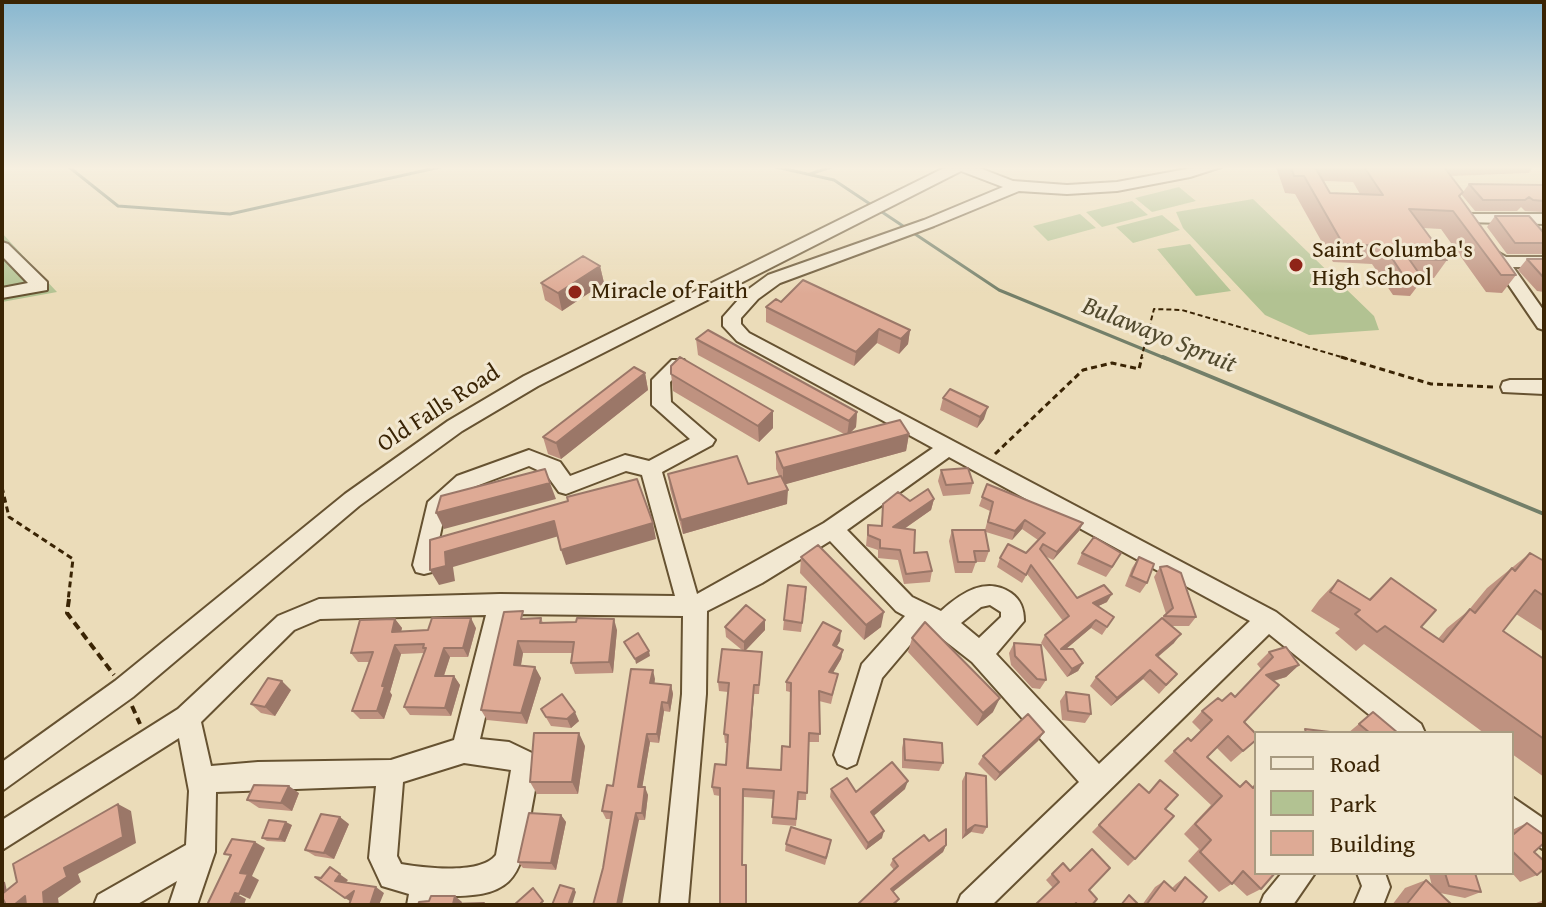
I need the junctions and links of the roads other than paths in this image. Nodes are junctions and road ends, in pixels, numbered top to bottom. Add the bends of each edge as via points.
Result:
1 (872, 209) edge
2 (962, 209) edge
3 (1544, 219) edge
4 (2, 247) edge
5 (1501, 262) junction
6 (1544, 262) edge
7 (2, 293) edge
8 (1541, 315) edge
9 (678, 365) edge
10 (1510, 387) road end
11 (1544, 387) edge
12 (949, 447) junction
13 (651, 469) junction
14 (832, 529) junction
15 (424, 565) dead end
16 (500, 604) junction
17 (690, 606) junction
18 (933, 618) junction
19 (1268, 619) junction
20 (980, 654) junction
21 (187, 718) junction
22 (1409, 731) edge
23 (464, 750) junction
24 (847, 755) dead end
25 (391, 773) junction
26 (2, 778) edge
27 (203, 780) junction
28 (1096, 781) junction
29 (1514, 813) edge
30 (2, 836) edge
31 (1544, 836) edge
32 (201, 852) junction
33 (1299, 875) edge
34 (1372, 875) edge
35 (424, 893) edge
36 (108, 905) edge
37 (183, 905) edge
38 (674, 905) edge
39 (971, 905) edge
40 (1274, 905) edge
41 (1368, 905) edge

1 - 26 street, Old Falls Road via 531,381 455,426 340,509 124,689
2 - 12 street via 774,279 732,317 732,326 743,337
3 - 5 street via 1466,214
4 - 7 street via 41,286
5 - 6 street
5 - 8 street
9 - 13 street via 661,380 662,405 705,440
10 - 11 street
12 - 14 street
12 - 19 street
13 - 15 street via 625,463 566,486 553,468 529,458 464,482 435,508
13 - 17 street
14 - 17 street
14 - 18 street via 893,593
16 - 17 street
16 - 21 street via 306,612 286,623
16 - 23 street
17 - 38 street via 694,694
18 - 20 street
18 - 20 street via 977,597 1005,600 1012,621
18 - 24 street via 871,672
19 - 22 street
19 - 28 street
20 - 28 street
21 - 27 street
21 - 30 street
23 - 25 street
23 - 35 street via 509,755 523,762 509,862 495,876
25 - 27 street
25 - 35 street via 386,869
27 - 32 street
28 - 39 street
29 - 31 street
32 - 36 street
32 - 37 street
33 - 40 street
34 - 41 street via 1376,887

